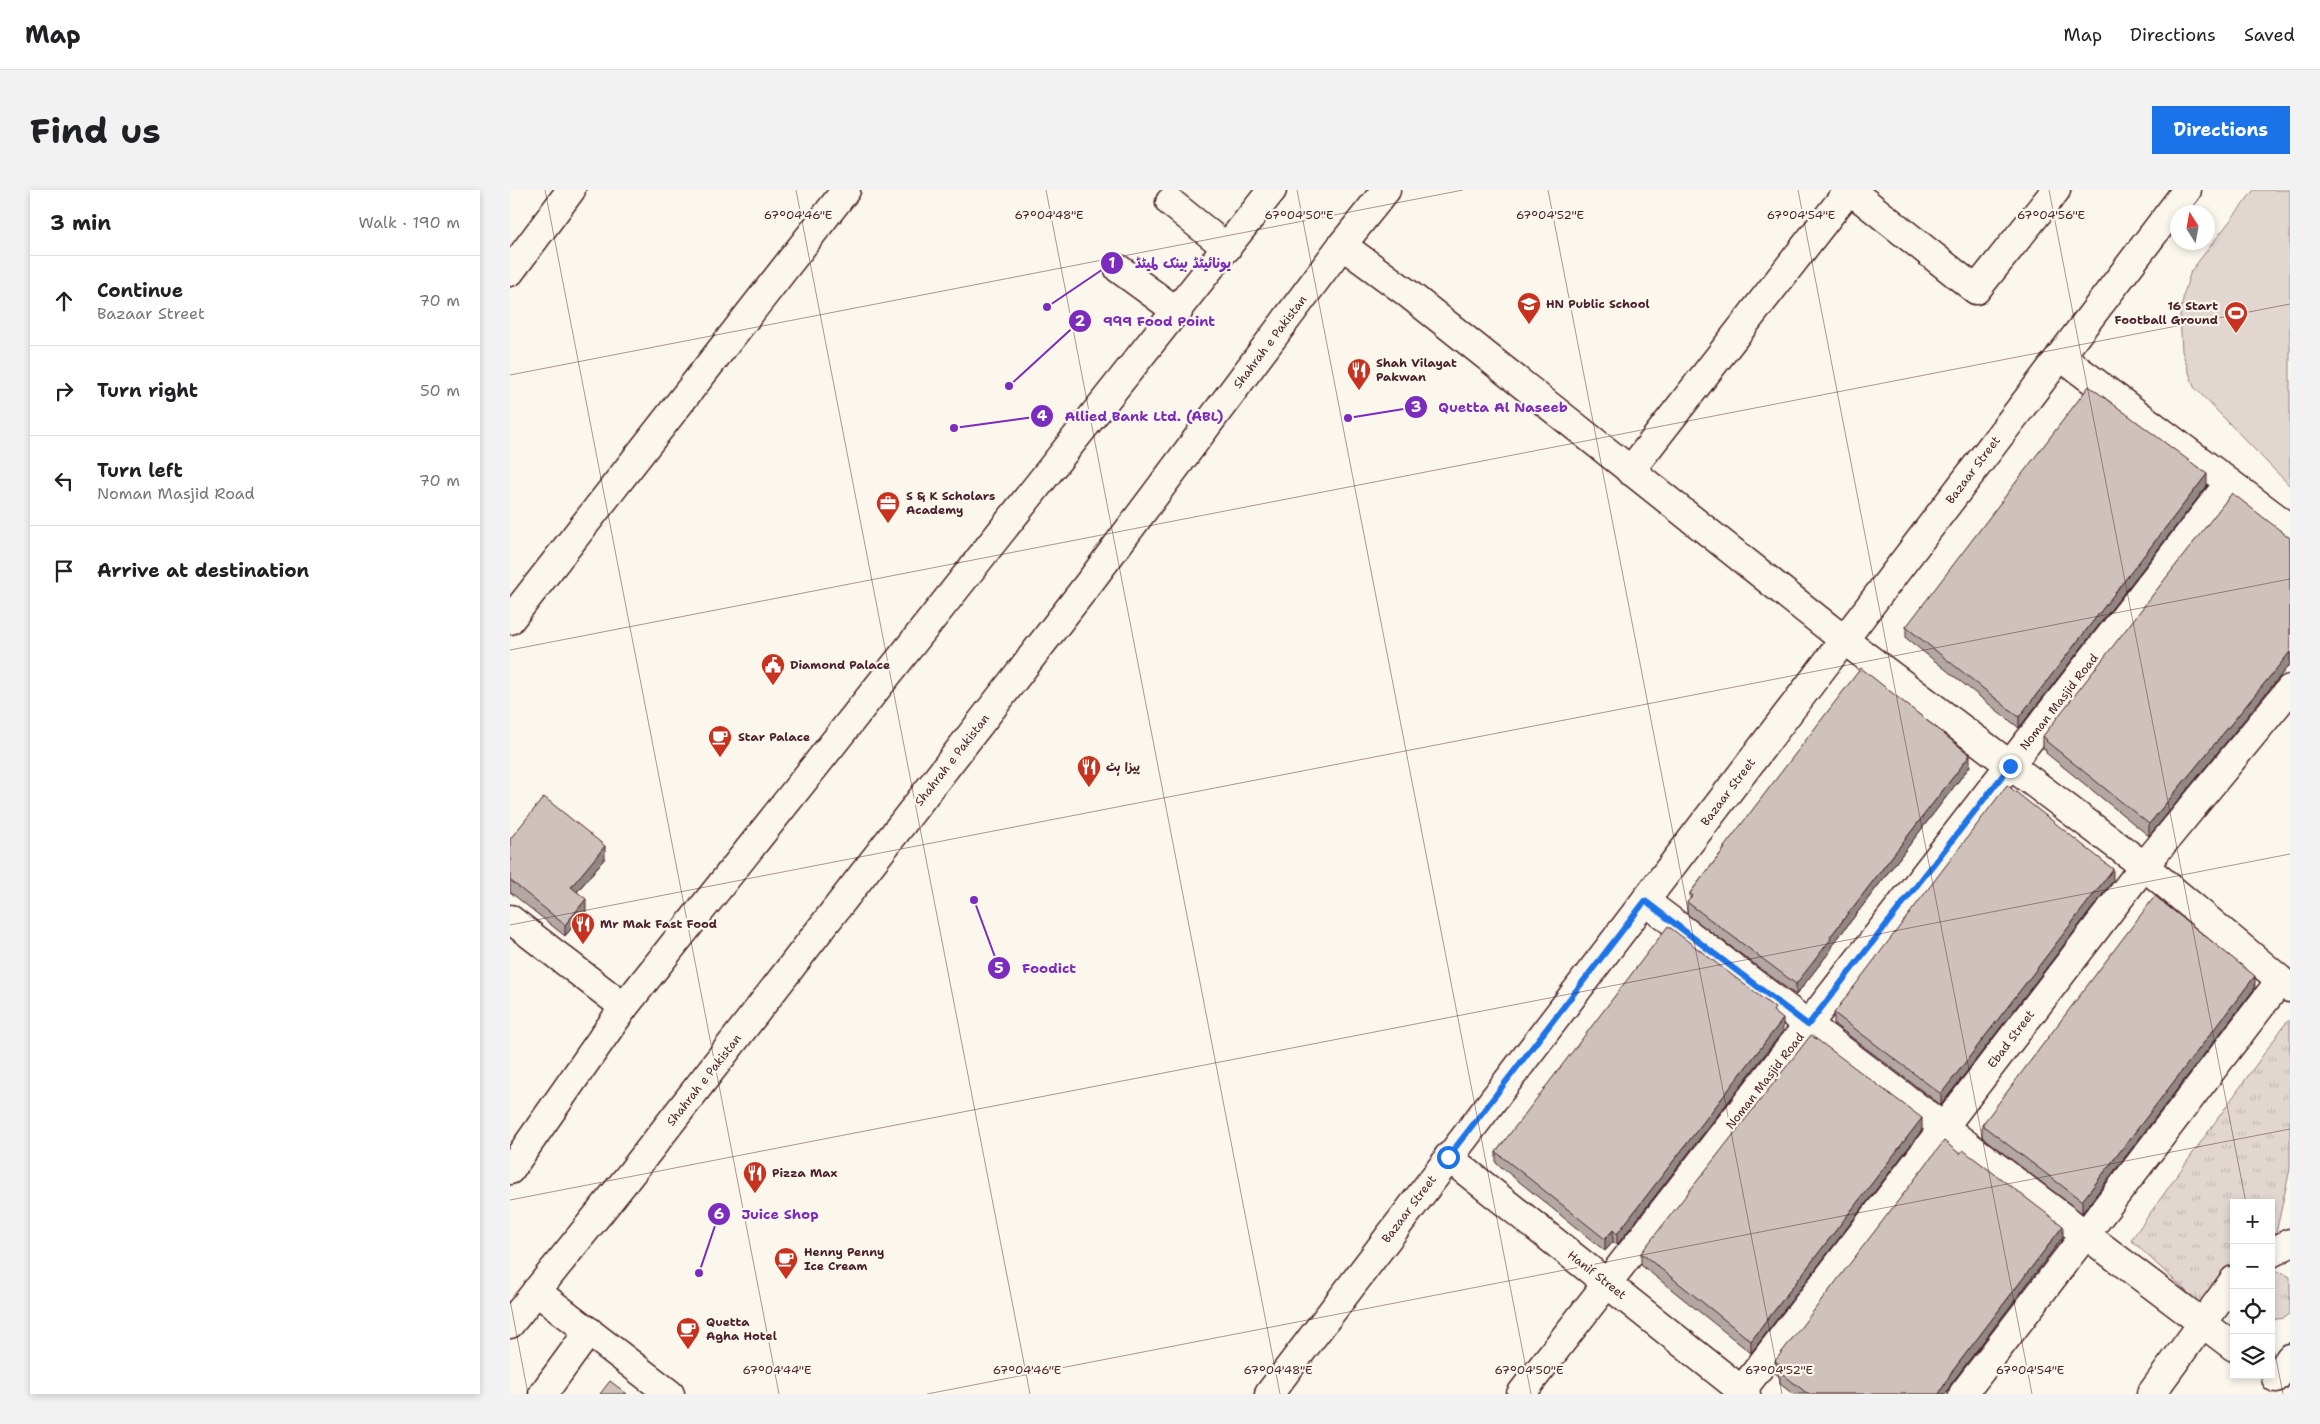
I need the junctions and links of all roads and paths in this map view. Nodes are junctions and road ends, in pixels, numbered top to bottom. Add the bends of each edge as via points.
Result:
1 (571, 190) edge
2 (846, 190) edge
3 (1272, 190) edge
4 (1386, 190) edge
5 (1850, 190) edge
6 (2056, 190) edge
7 (2187, 190) edge
8 (1170, 202) dead end
9 (1342, 245) junction
10 (1227, 248) junction
11 (511, 268) edge
12 (1119, 269) dead end
13 (1178, 312) junction
14 (2060, 356) junction
15 (1630, 471) junction
16 (2229, 483) junction
17 (2290, 528) edge
18 (510, 620) edge
19 (1844, 640) junction
20 (2290, 689) edge
21 (2010, 766) junction
22 (2144, 866) junction
23 (1645, 901) junction
24 (510, 919) edge
25 (2285, 984) edge
26 (624, 1007) junction
27 (1808, 1025) junction
28 (1943, 1127) junction
29 (532, 1140) junction
30 (510, 1156) edge
31 (1448, 1157) junction
32 (510, 1170) edge
33 (2085, 1235) junction
34 (2290, 1243) edge
35 (2275, 1251) edge
36 (1607, 1283) junction
37 (2230, 1286) edge
38 (536, 1290) junction
39 (510, 1324) edge
40 (2203, 1324) junction
41 (589, 1331) junction
42 (2230, 1344) edge
43 (1742, 1393) edge
44 (543, 1394) edge
45 (670, 1394) edge
46 (1269, 1394) edge
47 (1521, 1394) edge
48 (1963, 1394) edge
49 (2151, 1394) edge

1 - 11 main road
2 - 18 main road
3 - 10 main road
4 - 9 main road, Shahrah e Pakistan
5 - 6 main road via 1976,290
5 - 15 main road
7 - 14 main road, Bazaar Street
8 - 10 main road
9 - 15 main road via 1406,292
9 - 38 main road, Shahrah e Pakistan via 1092,579 629,1176
10 - 13 main road
12 - 13 main road
13 - 26 main road
14 - 16 main road
14 - 19 main road, Bazaar Street
15 - 19 main road
16 - 17 main road
16 - 21 main road, Noman Masjid Road
19 - 21 main road
19 - 23 main road, Bazaar Street
20 - 22 main road, Ebad Street
21 - 22 main road
21 - 27 main road, Noman Masjid Road
22 - 25 main road
22 - 28 main road, Ebad Street
23 - 27 main road
23 - 31 main road, Bazaar Street
24 - 26 main road
25 - 33 main road
26 - 29 main road
27 - 28 main road
27 - 36 main road, Noman Masjid Road
28 - 33 main road
28 - 43 main road, Ebad Street
29 - 30 main road
29 - 32 main road
31 - 36 main road, Hanif Street
31 - 46 main road, Bazaar Street
33 - 40 main road
33 - 48 main road
34 - 35 main road
36 - 43 main road, Hanif Street
36 - 47 main road, Noman Masjid Road
37 - 40 main road
38 - 39 main road, Shahrah e Pakistan
38 - 41 main road
40 - 42 main road
40 - 49 main road
41 - 44 main road
41 - 45 main road

